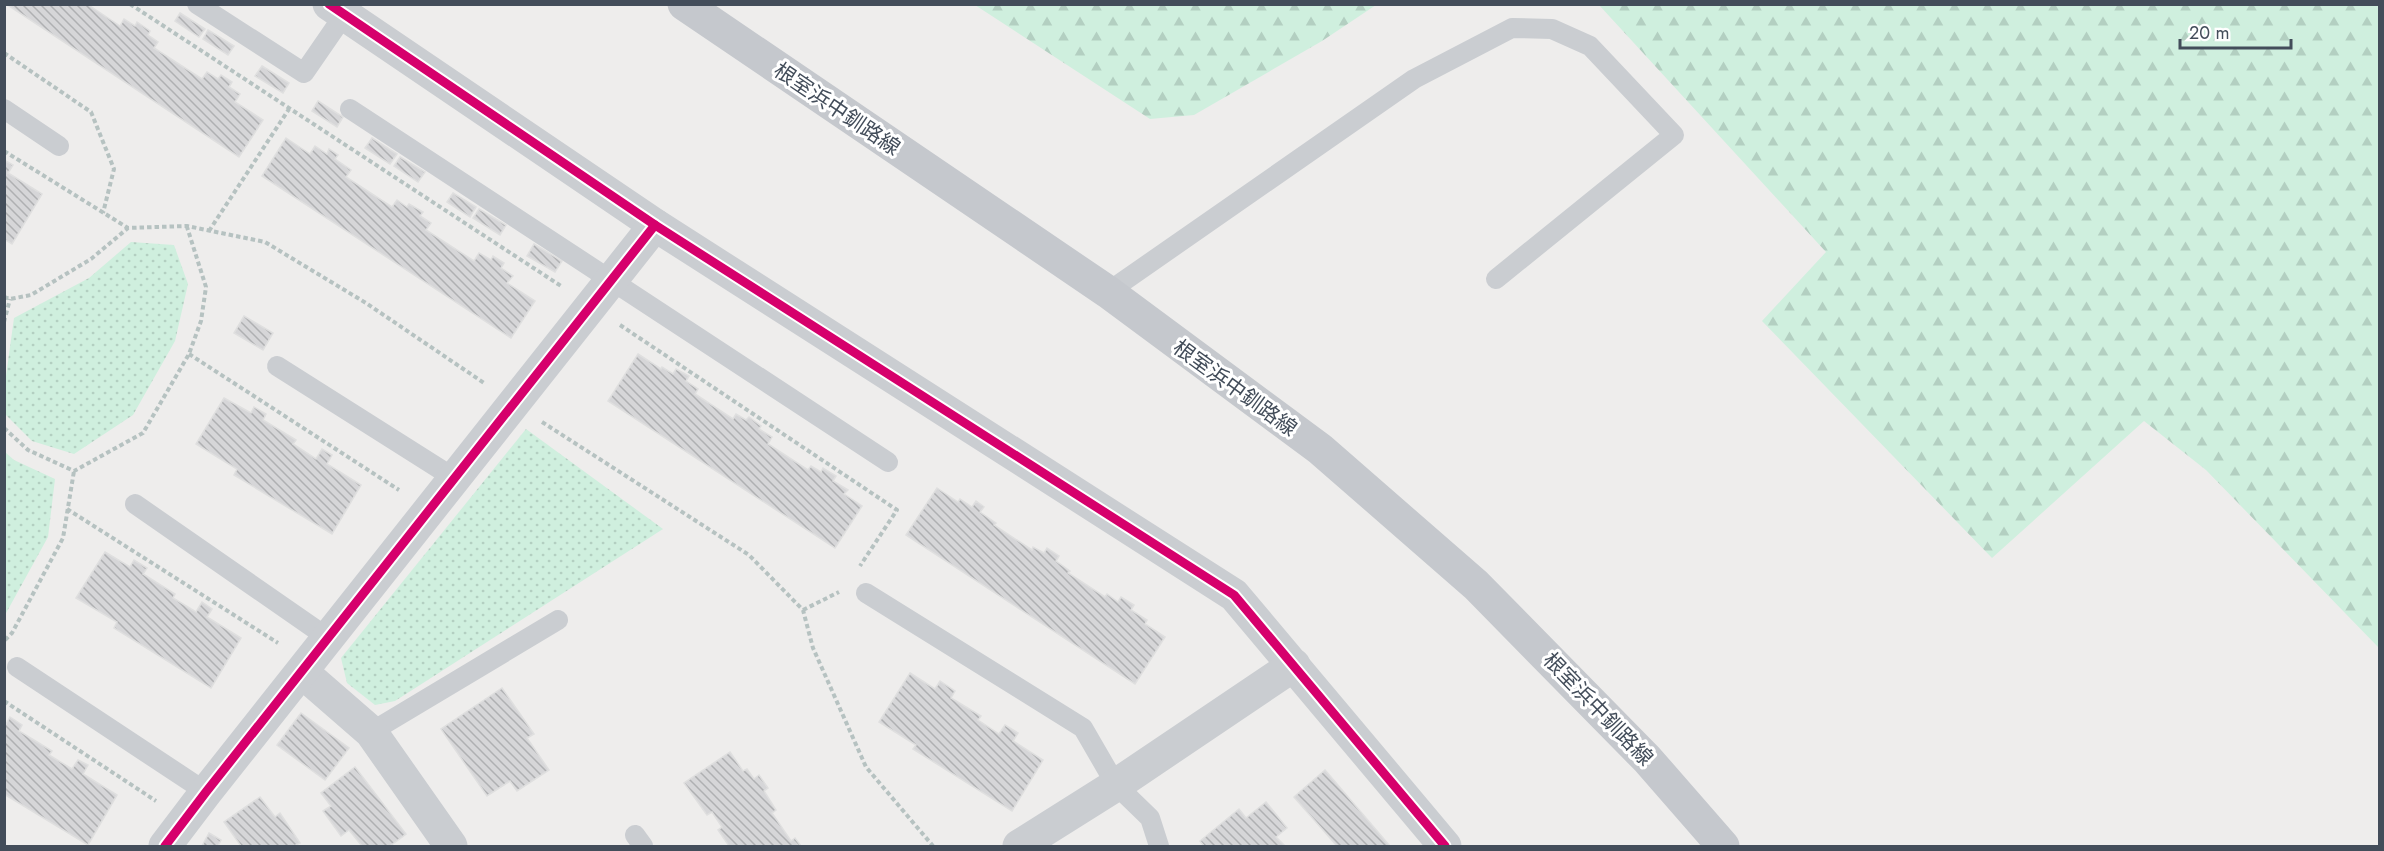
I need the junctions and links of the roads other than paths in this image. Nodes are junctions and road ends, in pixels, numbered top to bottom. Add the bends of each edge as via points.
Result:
1 (197, 4) edge
2 (684, 4) edge
3 (336, 10) edge
4 (4, 109) edge
5 (350, 109) dead end
6 (59, 146) dead end
7 (655, 225) junction
8 (1496, 279) dead end
9 (1108, 292) junction
10 (600, 293) junction
11 (277, 366) dead end
12 (888, 462) dead end
13 (454, 478) junction
14 (135, 504) dead end
15 (866, 593) road end
16 (558, 620) dead end
17 (319, 632) junction
18 (1294, 665) junction
19 (17, 668) dead end
20 (302, 672) junction
21 (372, 732) junction
22 (1116, 785) junction
23 (198, 786) junction
24 (165, 846) edge
25 (451, 846) edge
26 (1020, 846) edge
27 (1159, 846) edge
28 (1445, 846) edge
29 (1723, 846) edge

1 - 3 lane via 304,73
2 - 9 main road, 根室浜中釧路線
3 - 7 street
4 - 6 lane
5 - 10 lane
7 - 10 street
7 - 18 street via 1234,595
8 - 9 lane via 1674,135 1590,46 1552,29 1512,28 1414,79
9 - 29 main road, 根室浜中釧路線 via 1320,449 1476,585 1647,759
10 - 12 lane
10 - 13 street
11 - 13 lane
13 - 17 street
14 - 17 lane
15 - 22 lane via 1083,728
16 - 21 lane
17 - 20 street
18 - 22 street
18 - 28 street
19 - 23 lane
20 - 21 street
20 - 23 street
21 - 25 street
22 - 26 street
22 - 27 lane via 1150,818
23 - 24 street

